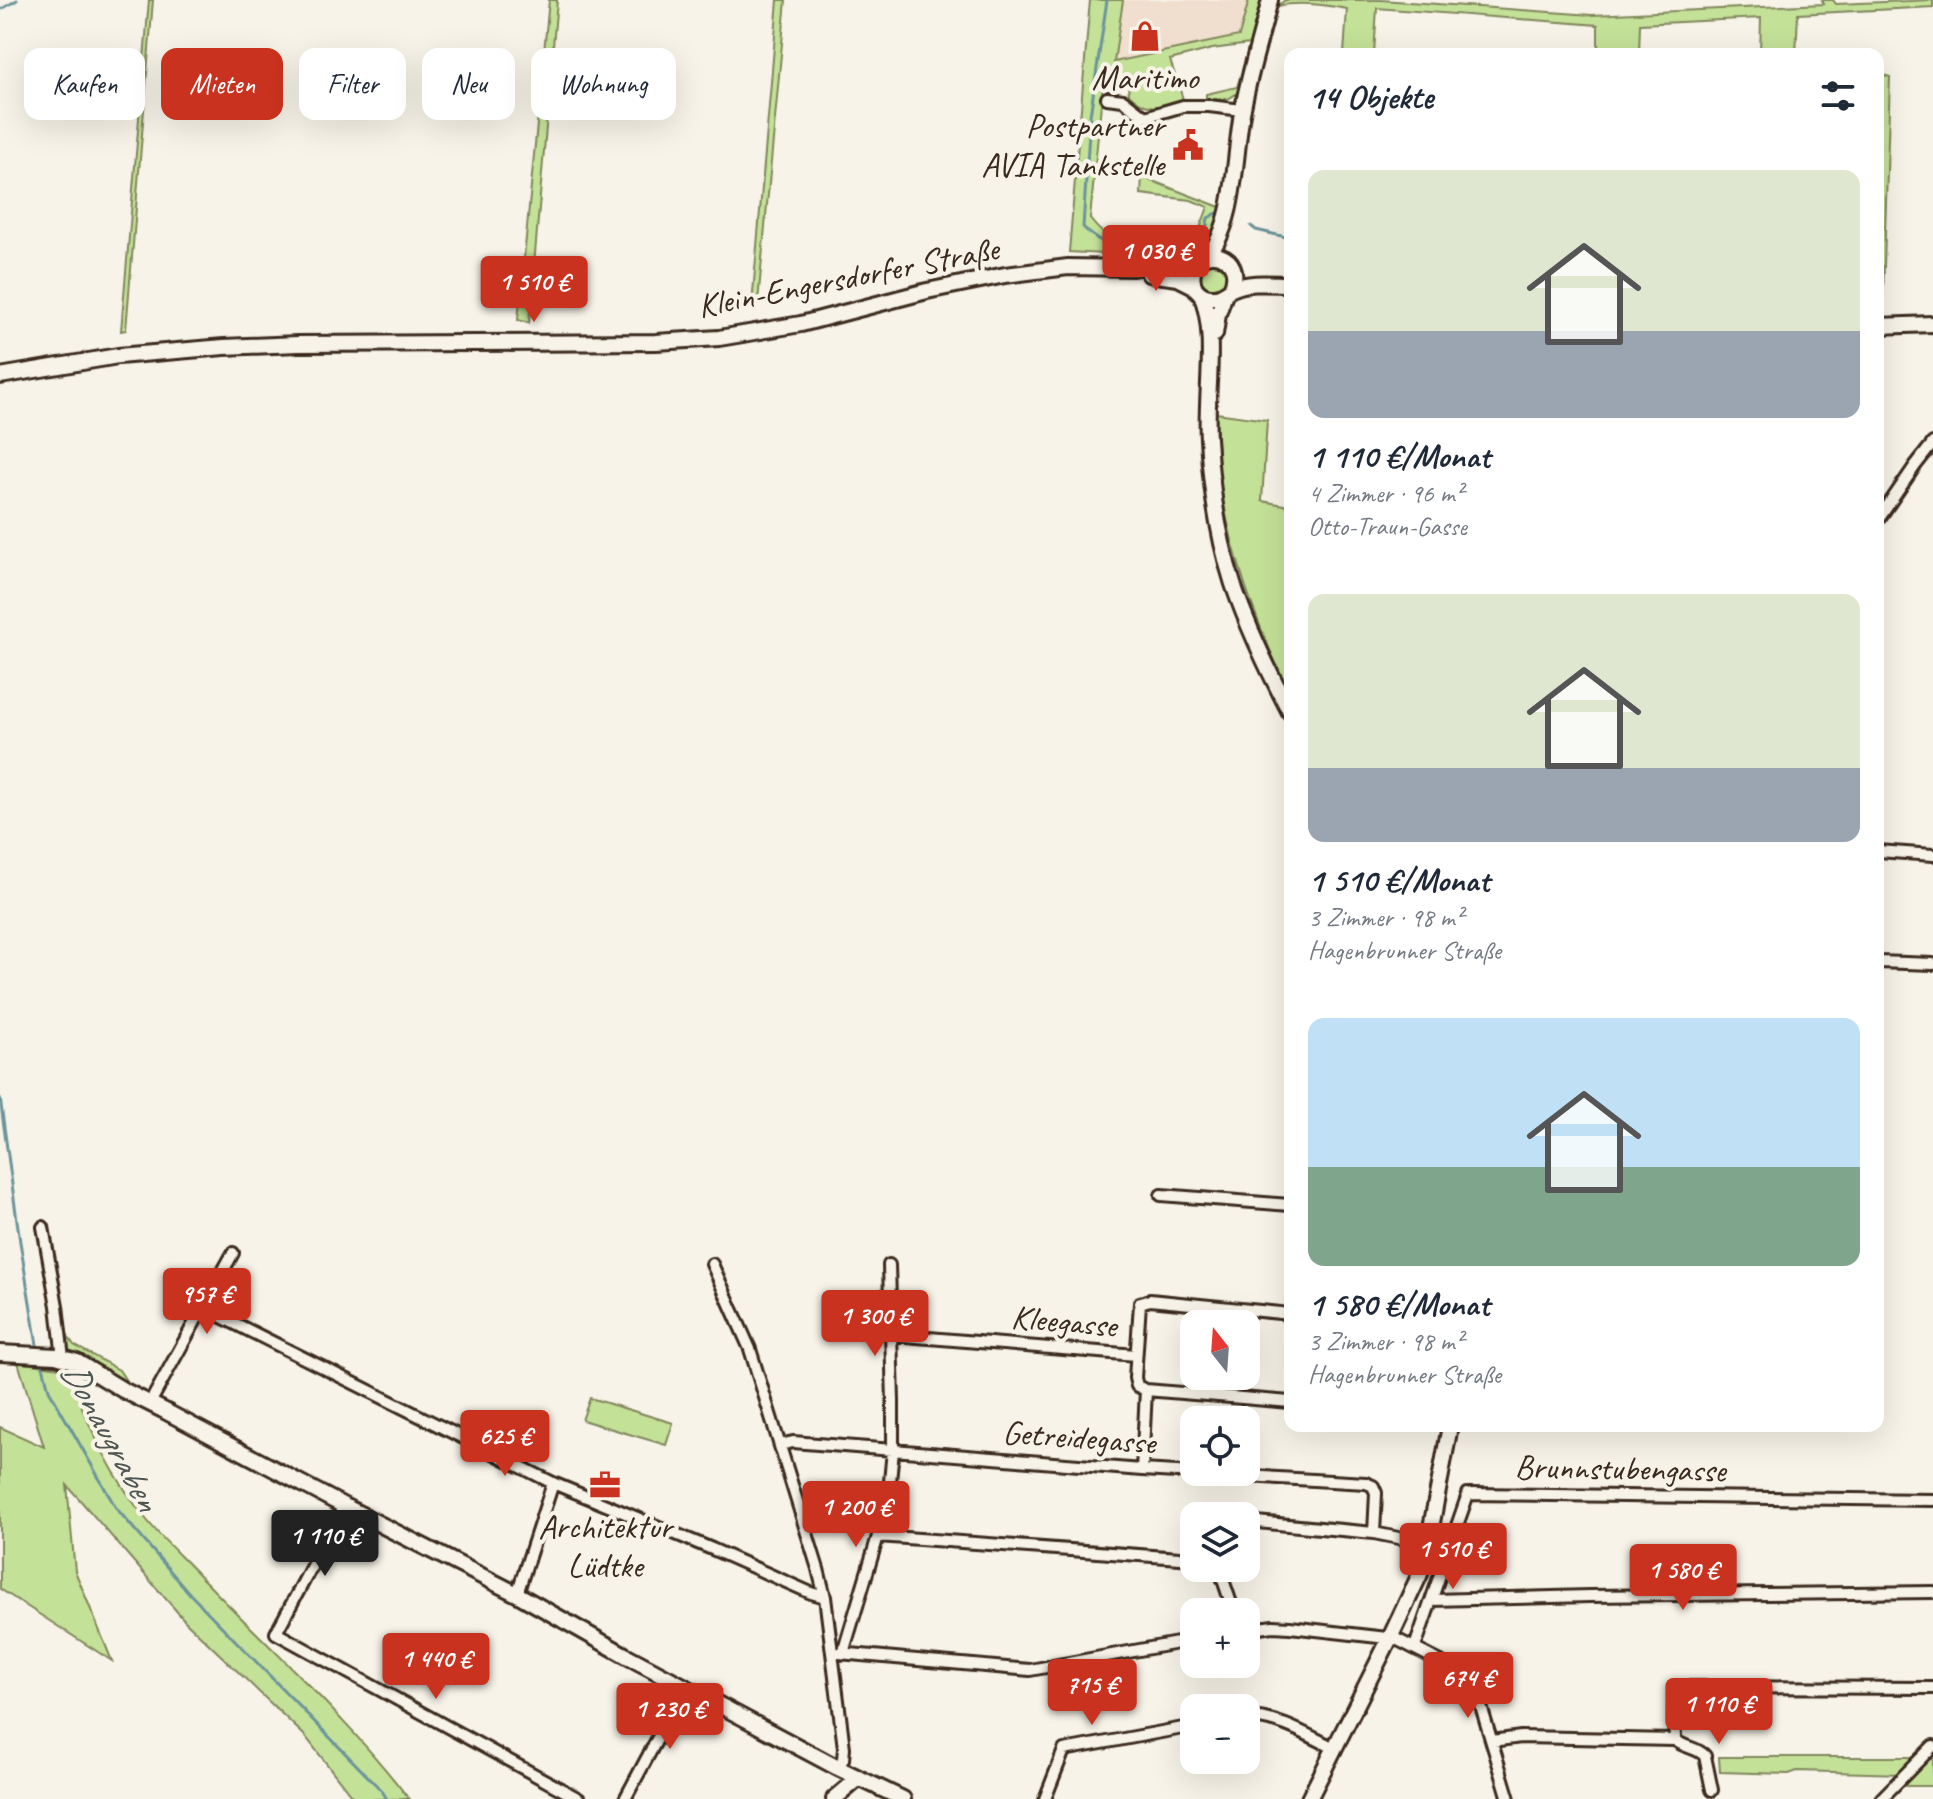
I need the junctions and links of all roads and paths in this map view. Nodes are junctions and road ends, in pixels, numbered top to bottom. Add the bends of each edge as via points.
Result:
1 (1270, 0) edge
2 (1107, 98) dead end
3 (1242, 110) junction
4 (1228, 212) junction
5 (1204, 257) junction
6 (1232, 265) junction
7 (1133, 268) junction
8 (1284, 282) edge
9 (1284, 283) edge
10 (1198, 290) junction
11 (1228, 291) junction
12 (1933, 324) edge
13 (1884, 326) edge
14 (1209, 362) junction
15 (0, 376) edge
16 (1933, 443) edge
17 (1884, 511) edge
18 (1284, 699) edge
19 (1884, 851) edge
20 (1933, 855) edge
21 (1884, 962) edge
22 (1933, 964) edge
23 (1161, 1195) dead end
24 (1284, 1205) edge
25 (43, 1227) dead end
26 (233, 1253) dead end
27 (712, 1264) dead end
28 (889, 1265) dead end
29 (204, 1308) junction
30 (1284, 1313) edge
31 (892, 1335) junction
32 (0, 1353) edge
33 (1136, 1355) junction
34 (60, 1357) junction
35 (1146, 1390) junction
36 (1284, 1402) edge
37 (150, 1403) junction
38 (1449, 1432) edge
39 (780, 1445) junction
40 (893, 1450) junction
41 (1142, 1470) junction
42 (553, 1483) junction
43 (1933, 1500) edge
44 (344, 1506) junction
45 (1260, 1522) edge
46 (1374, 1533) junction
47 (878, 1536) junction
48 (1428, 1544) junction
49 (1180, 1558) edge
50 (1933, 1592) edge
51 (517, 1594) junction
52 (825, 1597) junction
53 (1432, 1600) junction
54 (1260, 1628) edge
55 (1390, 1638) junction
56 (1180, 1643) edge
57 (1415, 1647) junction
58 (838, 1654) junction
59 (685, 1687) junction
60 (1933, 1688) edge
61 (1260, 1718) edge
62 (1180, 1729) edge
63 (1675, 1740) junction
64 (1492, 1741) junction
65 (1933, 1746) edge
66 (1334, 1748) junction
67 (838, 1768) junction
68 (859, 1778) junction
69 (1712, 1790) dead end
70 (579, 1799) edge
71 (625, 1799) edge
72 (834, 1799) edge
73 (903, 1799) edge
74 (1045, 1799) edge
75 (1309, 1799) edge
76 (1509, 1799) edge
77 (1881, 1799) edge

1 - 3 main road
2 - 3 street via 1123,100 1145,117 1183,106
3 - 4 main road
4 - 5 main road via 1218,241
4 - 6 main road
5 - 6 main road via 1220,256
5 - 7 main road, Klein-Engersdorfer Straße
5 - 10 main road via 1193,270
6 - 8 main road
6 - 11 main road via 1235,277
7 - 10 main road, Klein-Engersdorfer Straße via 1178,278
7 - 15 main road, Klein-Engersdorfer Straße via 1068,267 987,278 801,324 719,338 224,347 129,355
9 - 11 main road
10 - 11 main road via 1213,297
10 - 14 main road via 1208,321
11 - 14 main road
12 - 13 main road
14 - 18 main road via 1207,434 1221,536 1249,626
16 - 17 street
19 - 20 street
21 - 22 street
23 - 24 street
25 - 34 street
26 - 29 street
27 - 39 street via 750,1349
28 - 31 street
29 - 37 street
29 - 42 street
30 - 33 street via 1143,1301
31 - 33 street, Kleegasse
31 - 40 street
32 - 34 main road
33 - 35 street via 1136,1383
34 - 37 main road
35 - 36 street
35 - 41 street
37 - 44 main road
38 - 48 main road
39 - 40 street, Getreidegasse
39 - 52 street
40 - 41 street, Getreidegasse
40 - 47 street
41 - 46 street, Getreidegasse via 1369,1484 1376,1493
42 - 51 street
42 - 52 street
43 - 53 street, Brunnstubengasse via 1468,1494
44 - 51 main road
44 - 70 street via 276,1633
45 - 46 street
46 - 48 street
47 - 49 street
47 - 58 street
48 - 55 main road via 1415,1587
50 - 53 street
51 - 59 main road
52 - 58 street
53 - 57 street, Brunnstubengasse
54 - 55 street
55 - 57 street
55 - 66 main road
56 - 58 street via 1030,1670
57 - 64 street via 1465,1683 1480,1703
58 - 67 street via 844,1748
59 - 67 main road
59 - 71 street
60 - 63 street via 1685,1687 1676,1698
61 - 66 street
62 - 74 street via 1064,1750
63 - 64 street
63 - 69 street via 1705,1756
64 - 76 street
65 - 77 street
66 - 75 main road
67 - 68 main road
68 - 72 main road
68 - 73 main road

